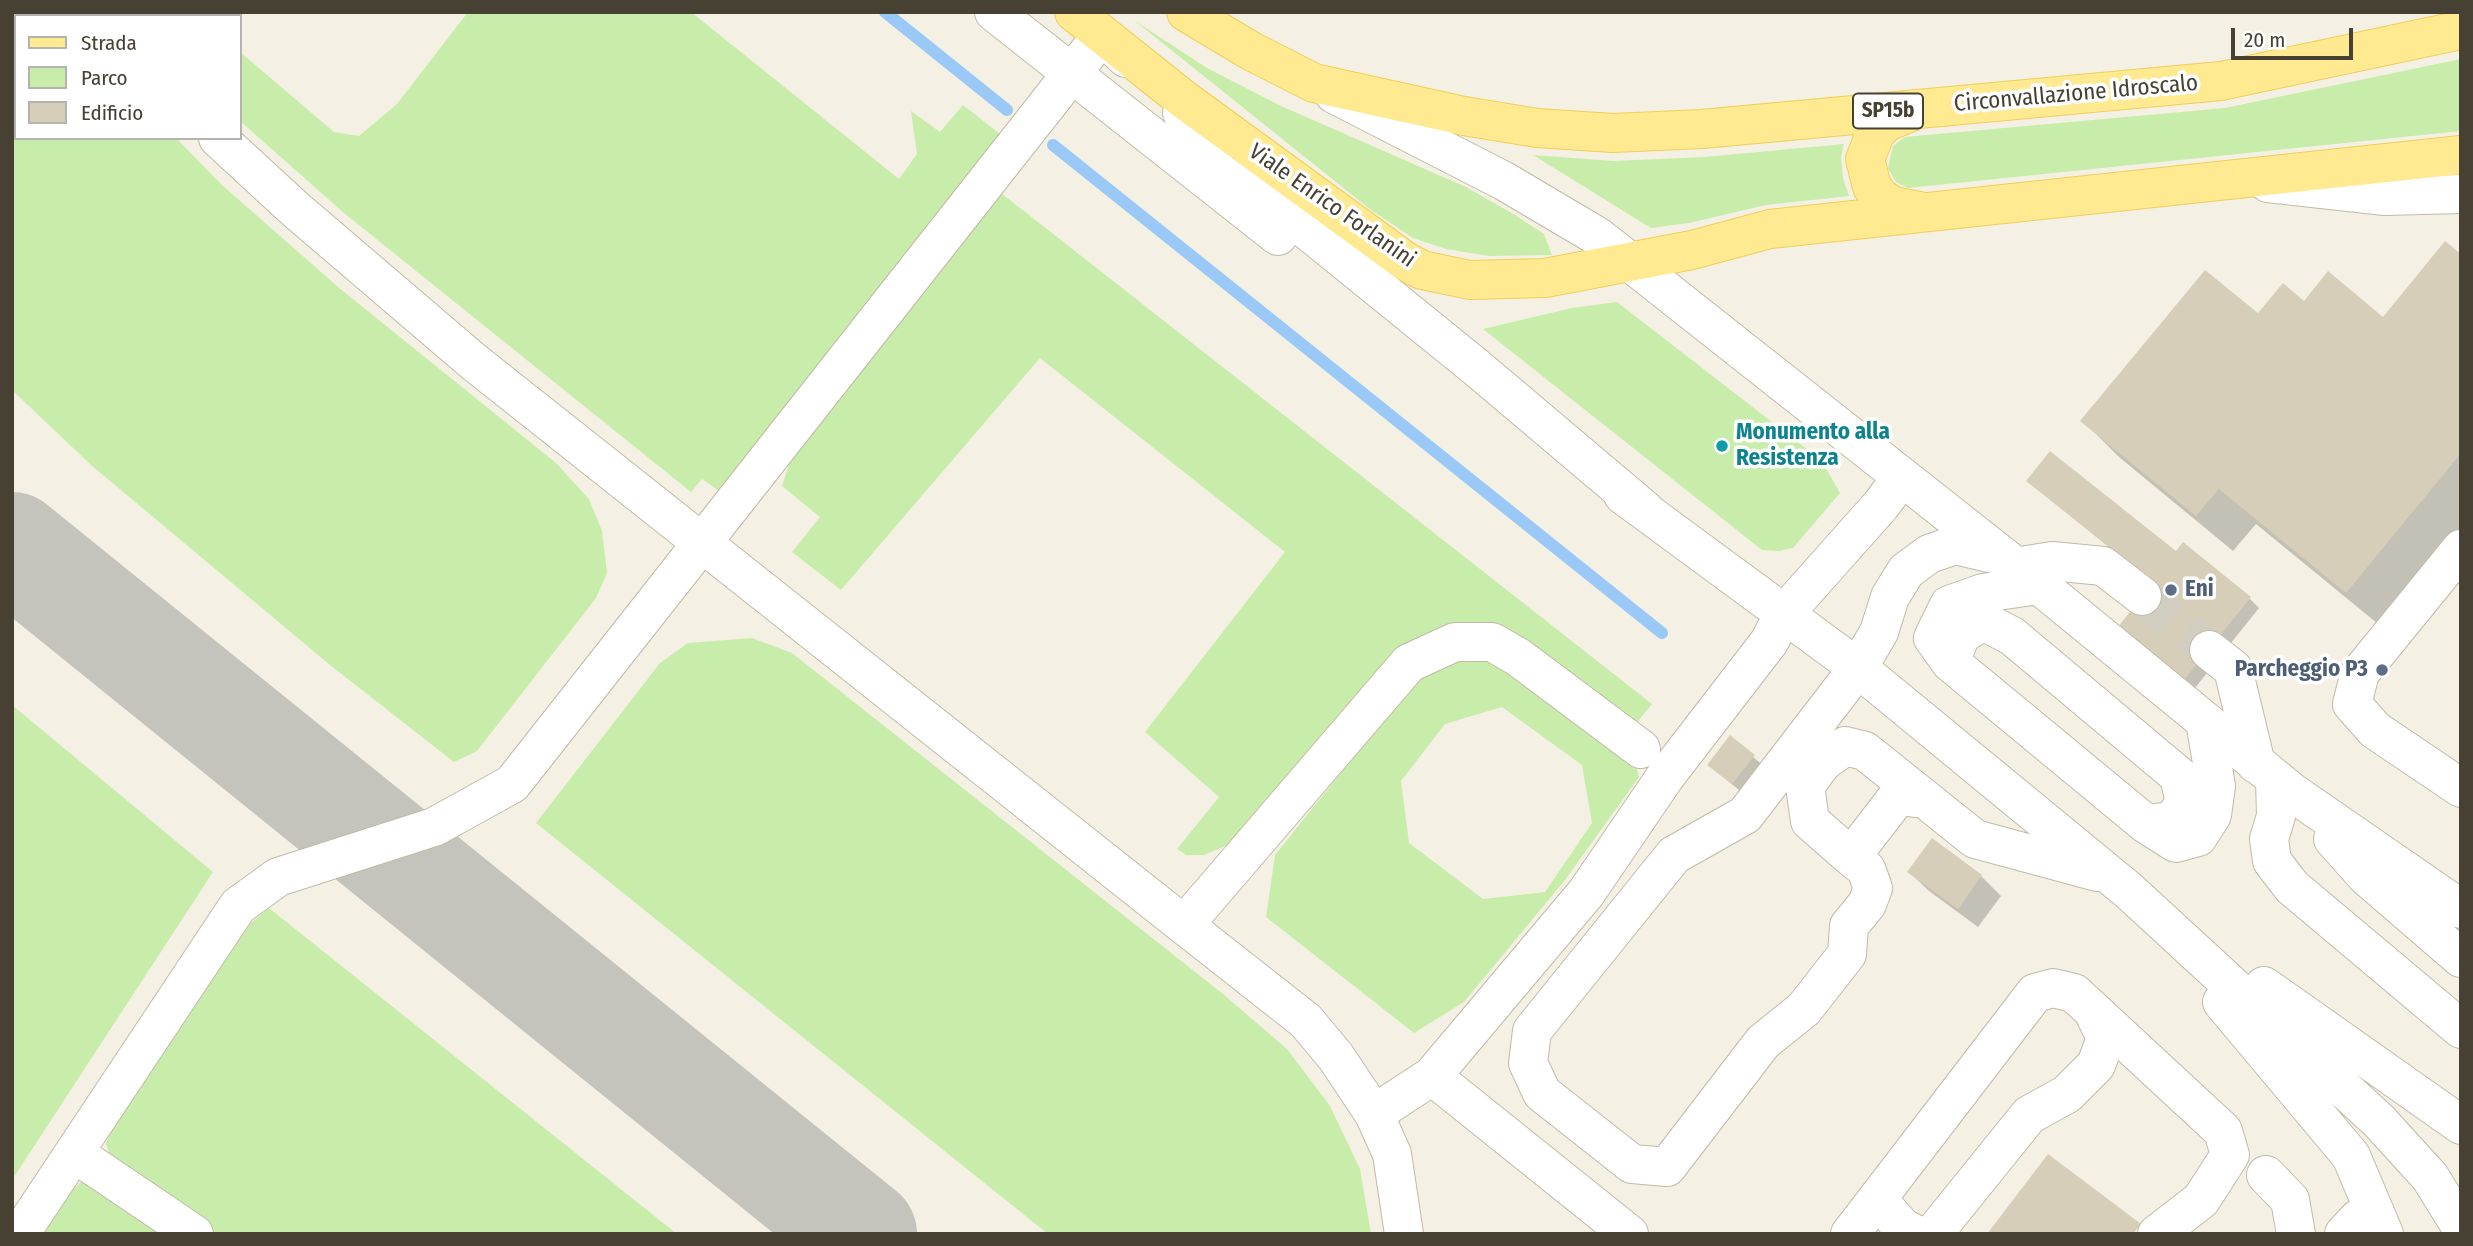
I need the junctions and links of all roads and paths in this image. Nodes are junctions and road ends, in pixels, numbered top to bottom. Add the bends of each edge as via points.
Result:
1 (994, 12) edge
2 (1186, 12) edge
3 (1088, 23) edge
4 (2461, 30) edge
5 (1071, 74) junction
6 (1314, 83) junction
7 (1922, 108) junction
8 (220, 140) edge
9 (2461, 155) edge
10 (2231, 179) junction
11 (2461, 194) edge
12 (1920, 211) junction
13 (1630, 262) junction
14 (1900, 478) junction
15 (1645, 510) junction
16 (702, 542) junction
17 (2461, 549) edge
18 (2018, 569) junction
19 (2142, 596) tunnel mouth
20 (1784, 614) junction
21 (2208, 650) tunnel mouth
22 (1950, 662) junction
23 (1858, 668) junction
24 (2205, 721) junction
25 (1641, 749) dead end
26 (2275, 778) junction
27 (2461, 788) edge
28 (1924, 799) junction
29 (2146, 824) junction
30 (1851, 857) junction
31 (2120, 883) junction
32 (2461, 909) edge
33 (1184, 925) junction
34 (2461, 958) edge
35 (2093, 1011) junction
36 (2461, 1029) edge
37 (1432, 1076) junction
38 (1374, 1114) junction
39 (2461, 1125) edge
40 (74, 1153) junction
41 (2266, 1175) dead end
42 (1877, 1199) junction
43 (2379, 1223) edge
44 (2461, 1227) edge
45 (20, 1234) edge
46 (194, 1234) edge
47 (1404, 1234) edge
48 (1629, 1234) edge
49 (1850, 1234) edge
50 (1915, 1234) edge
51 (1933, 1234) edge
52 (2157, 1234) edge
53 (2296, 1234) edge
54 (2344, 1234) edge

1 - 5 lane
2 - 6 main road
3 - 5 lane
3 - 13 main road, Viale Enrico Forlanini via 1346,219 1422,270 1469,280 1545,278
3 - 15 lane via 1276,205
4 - 7 main road, Circonvallazione Idroscalo / SP15b via 2221,81
5 - 15 lane via 1464,383
5 - 16 lane
6 - 7 main road, Circonvallazione Idroscalo / SP15b via 1464,116 1578,132 1702,129
6 - 13 lane via 1504,181 1597,236
7 - 12 main road via 1887,122 1872,138 1866,159 1872,187 1881,198 1893,206
8 - 16 lane via 474,362
9 - 10 main road
10 - 11 lane via 2385,196
10 - 12 main road
12 - 13 main road via 1770,229
13 - 14 lane
14 - 18 lane
14 - 20 lane
15 - 20 lane
16 - 33 lane
16 - 40 lane via 513,785 434,827 278,877 238,906
17 - 27 lane via 2360,673 2352,704 2375,730
18 - 19 lane via 2052,561 2103,566
18 - 22 lane via 1983,593 1949,605 1933,638
18 - 23 lane via 1955,545 1929,554 1906,571 1889,597 1879,632
18 - 24 lane
20 - 23 lane
20 - 37 lane via 1769,642 1665,777 1586,893
21 - 26 lane via 2233,669
22 - 29 lane
22 - 29 lane via 1961,635 1983,621 2012,636 2179,776 2185,803 2172,821
23 - 30 lane via 1745,815 1674,855 1532,1031 1528,1063 1542,1093 1632,1164 1667,1167 1763,1042 1804,1009 1847,954 1849,926 1867,904 1873,887 1866,869
23 - 31 lane
24 - 26 lane
24 - 29 lane via 2216,786 2212,815 2198,837 2176,843
25 - 33 lane via 1492,642 1455,642 1409,663
26 - 32 lane
26 - 34 lane via 2366,876
26 - 36 lane via 2276,816 2269,839 2272,861 2292,887
28 - 30 lane via 1898,796
28 - 30 lane via 1865,751 1845,746 1822,763 1805,786 1810,821
28 - 31 lane via 1975,839
31 - 39 lane
31 - 43 lane via 2351,1156
31 - 44 lane via 2379,1121 2430,1177
33 - 38 lane via 1306,1021
35 - 42 lane via 2074,993 2053,988 2035,993
35 - 51 lane via 2106,1038 2096,1065 2067,1094 2029,1115
35 - 52 lane via 2223,1131 2230,1155 2201,1200
37 - 38 lane
37 - 48 lane
38 - 47 lane via 1392,1154
40 - 45 lane
40 - 46 lane
41 - 53 lane via 2290,1200
42 - 49 lane
42 - 50 lane via 1903,1228
43 - 54 lane via 2358,1219

